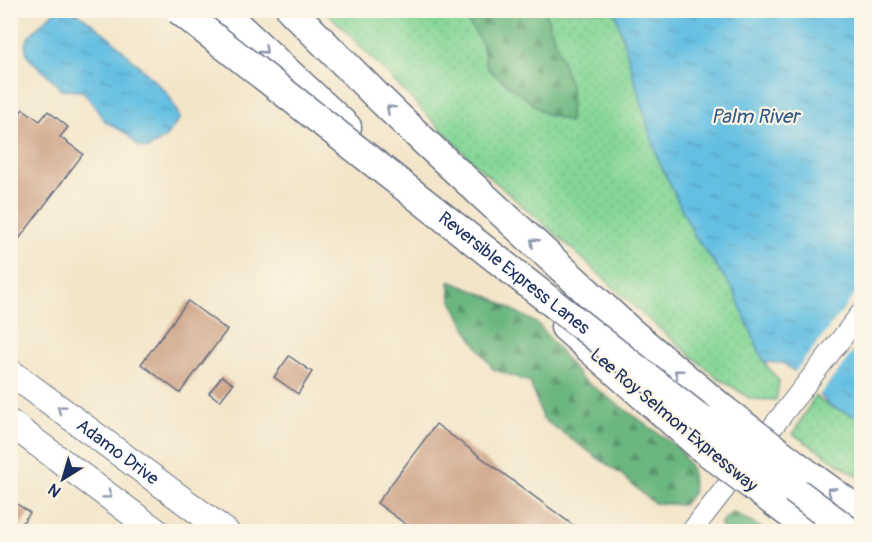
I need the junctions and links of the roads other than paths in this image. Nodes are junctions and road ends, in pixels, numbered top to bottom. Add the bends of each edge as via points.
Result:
1 (179, 10) edge
2 (221, 10) edge
3 (291, 10) edge
4 (861, 312) edge
5 (10, 372) edge
6 (10, 423) edge
7 (178, 496) junction
8 (861, 513) edge
9 (155, 530) edge
10 (226, 531) edge
11 (692, 531) edge
12 (814, 531) edge
13 (850, 531) edge

1 - 13 highway, Reversible Express Lanes, bridge via 730,442
2 -> 12 highway, Lee Roy Selmon Expressway, bridge via 584,345 701,447
8 -> 3 highway, bridge via 723,410 631,332 425,142
4 - 11 street
7 -> 5 main road, Adamo Drive
6 -> 9 main road
7 - 9 main road
7 - 10 main road, Adamo Drive

